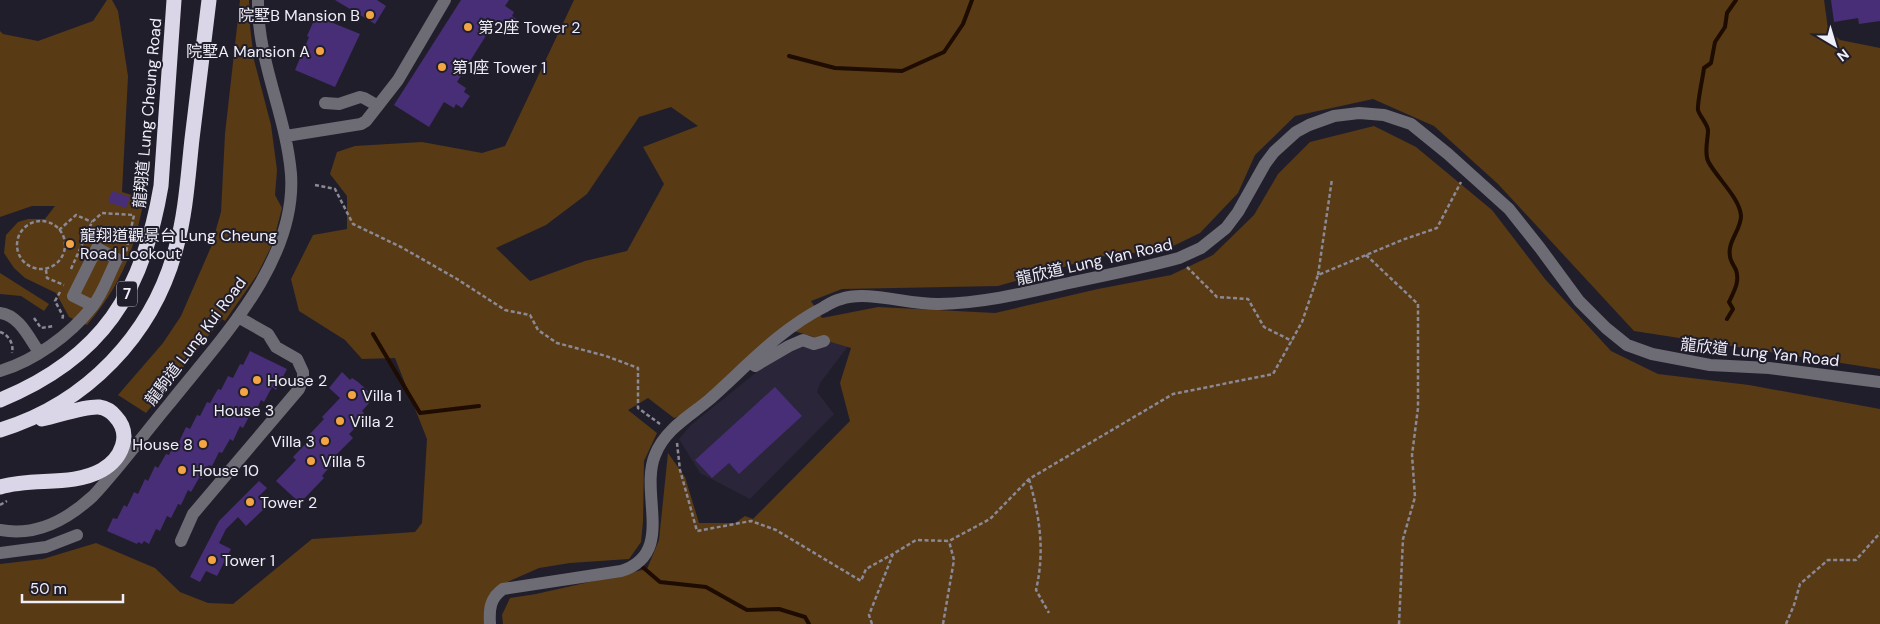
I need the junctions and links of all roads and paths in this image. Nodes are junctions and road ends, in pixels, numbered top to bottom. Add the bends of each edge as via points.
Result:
1 (174, 0) edge
2 (209, 0) edge
3 (258, 0) edge
4 (445, 0) edge
5 (325, 103) dead end
6 (378, 106) junction
7 (286, 136) junction
8 (1467, 171) junction
9 (1332, 179) dead end
10 (314, 185) dead end
11 (134, 215) dead end
12 (92, 222) dead end
13 (59, 230) junction
14 (1366, 255) junction
15 (1180, 258) junction
16 (118, 259) junction
17 (46, 269) junction
18 (1318, 276) junction
19 (64, 285) dead end
20 (93, 306) junction
21 (0, 313) edge
22 (238, 317) junction
23 (34, 318) dead end
24 (44, 329) dead end
25 (0, 332) edge
26 (1292, 340) junction
27 (824, 341) dead end
28 (39, 352) junction
29 (12, 353) dead end
30 (0, 371) edge
31 (733, 378) junction
32 (1880, 382) edge
33 (0, 400) edge
34 (664, 429) junction
35 (0, 430) edge
36 (1028, 479) junction
37 (0, 487) edge
38 (9, 500) dead end
39 (0, 505) edge
40 (0, 530) edge
41 (1880, 533) edge
42 (77, 535) dead end
43 (181, 541) dead end
44 (949, 541) junction
45 (0, 553) edge
46 (893, 554) junction
47 (1049, 612) dead end
48 (490, 624) edge
49 (872, 624) edge
50 (943, 624) edge
51 (1398, 624) edge
52 (1786, 624) edge

1 - 33 highway, 龍翔道 Lung Cheung Road / 7 via 161,186 142,262 122,304 90,345 49,377
2 - 35 highway, 7 via 181,227 166,280 142,325 119,355 82,389 46,412
3 - 7 street, 龍駒道 Lung Kui Road via 263,51
4 - 6 street via 402,82
5 - 6 street via 339,104 360,97
6 - 7 street via 361,124
7 - 22 street, 龍駒道 Lung Kui Road via 291,176 288,211 280,239 261,280
8 - 14 path via 1437,228
8 - 15 street, 龍欣道 Lung Yan Road via 1411,124 1396,118 1359,113 1323,119 1296,132 1274,152 1238,212 1219,235
8 - 32 street, 龍欣道 Lung Yan Road via 1509,209 1578,301 1627,345 1652,354 1710,365 1769,368
9 - 18 path
10 - 34 path via 335,189 353,224 401,247 505,310 530,315 538,330 557,343 638,368 638,408
11 - 16 path via 126,254
12 - 13 path via 76,215
13 - 17 path via 65,250 58,262
13 - 17 path via 47,222 33,222 21,231 18,238 21,259 32,268
14 - 18 path
14 - 51 path via 1418,304 1418,408 1412,455 1415,497 1403,539
15 - 26 path via 1217,297 1248,299 1264,327
15 - 31 street, 龍欣道 Lung Yan Road via 996,300 937,304 873,296 841,298 807,316
16 - 20 street
16 - 20 street via 97,248 72,296
17 - 19 path via 47,278
18 - 26 path
20 - 28 street via 74,326
21 - 28 street via 16,320
22 - 40 street, 龍駒道 Lung Kui Road via 103,485 80,508 42,528 16,532
22 - 43 street via 268,334 276,347 297,359 304,378 299,389 192,514
23 - 24 path
25 - 29 path via 11,342
26 - 36 path via 1273,374 1173,394
27 - 31 street via 814,344 803,340
28 - 30 street
31 - 34 street, 龍欣道 Lung Yan Road
34 - 46 path via 677,442 680,470 697,531 751,521 776,530 861,581 866,569
34 - 48 street, 龍欣道 Lung Yan Road via 654,457 652,539 644,558 621,571 503,589 490,603
35 - 37 highway via 97,407 105,408 117,418 124,444 116,457 95,473
36 - 44 path via 990,519
36 - 47 path via 1036,504 1041,539 1041,568 1036,590
38 - 39 path
41 - 52 path via 1856,560 1828,560 1800,584
42 - 45 street via 46,547
44 - 46 path via 916,540
44 - 50 path via 954,560
46 - 49 path via 869,614

